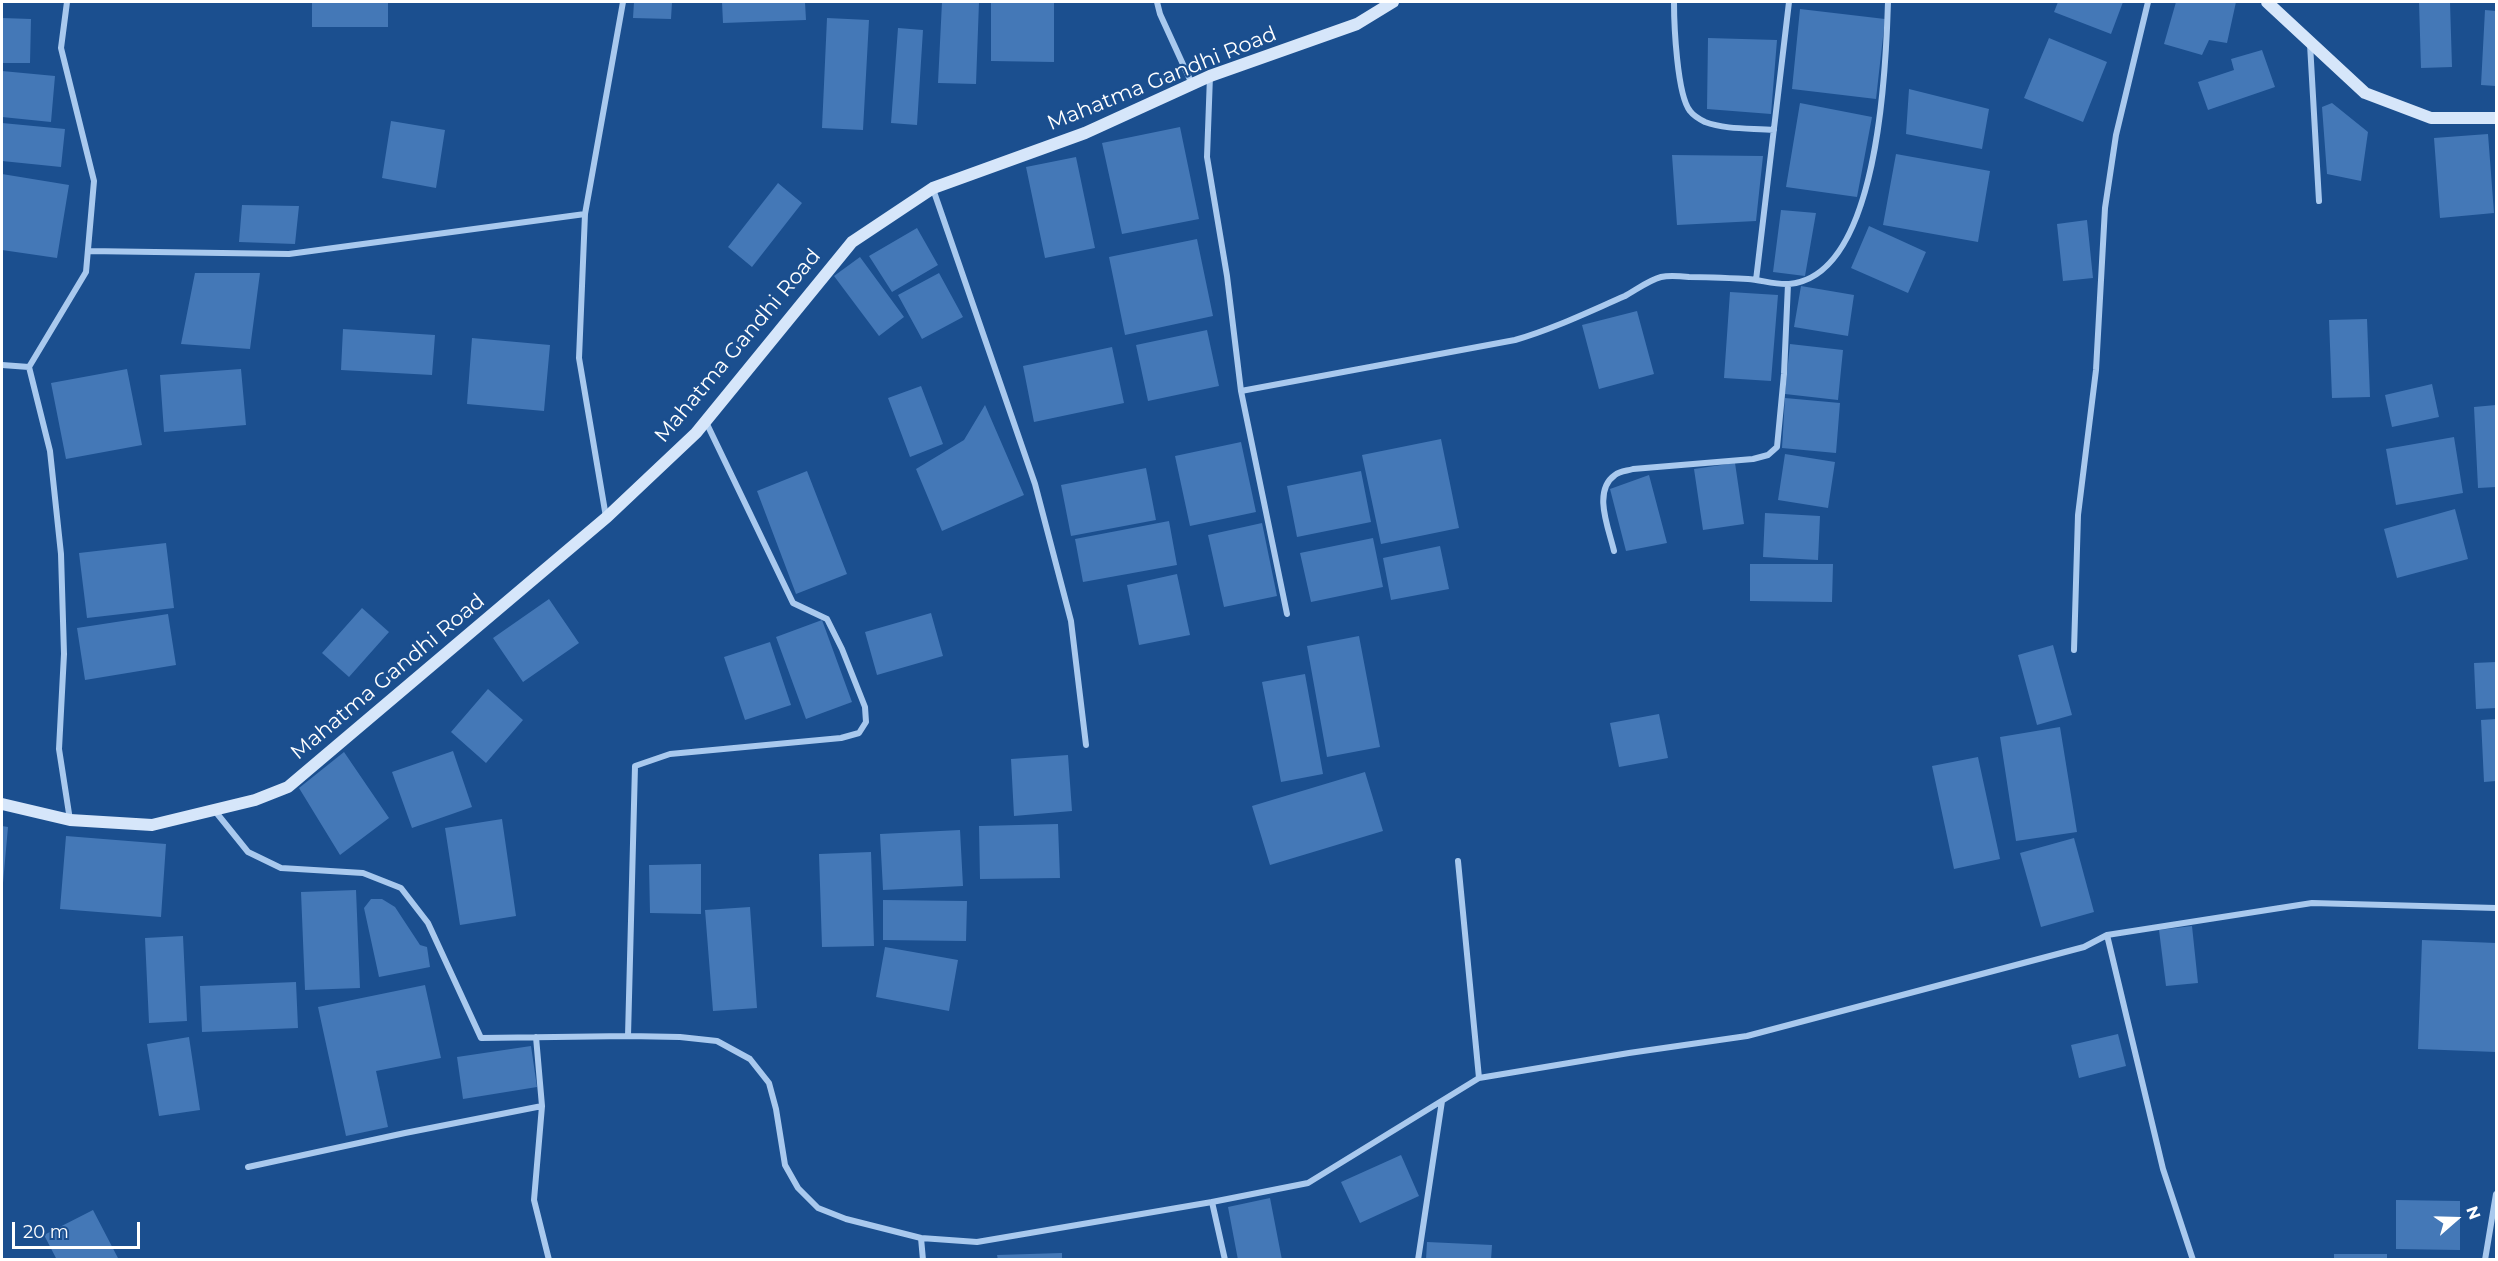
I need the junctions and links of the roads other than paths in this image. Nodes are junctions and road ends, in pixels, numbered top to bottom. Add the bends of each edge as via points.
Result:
1 (67, 2) edge
2 (622, 2) edge
3 (1157, 2) edge
4 (1393, 2) edge
5 (1674, 2) edge
6 (1789, 2) edge
7 (1888, 2) edge
8 (2148, 2) edge
9 (2267, 2) edge
10 (2310, 41) junction
11 (1210, 76) junction
12 (1192, 84) junction
13 (2496, 118) edge
14 (1774, 130) junction
15 (933, 188) junction
16 (2319, 201) dead end
17 (585, 214) junction
18 (88, 251) junction
19 (1756, 280) junction
20 (1788, 284) junction
21 (2, 365) edge
22 (29, 367) junction
23 (1242, 391) junction
24 (705, 421) junction
25 (607, 518) junction
26 (1614, 551) dead end
27 (1287, 614) dead end
28 (2074, 650) dead end
29 (1086, 745) dead end
30 (2, 804) edge
31 (215, 811) junction
32 (70, 820) junction
33 (1458, 861) dead end
34 (2496, 908) edge
35 (2107, 934) junction
36 (628, 1036) junction
37 (536, 1037) junction
38 (1479, 1078) junction
39 (1442, 1101) junction
40 (542, 1106) junction
41 (248, 1167) dead end
42 (2496, 1194) edge
43 (1212, 1202) junction
44 (921, 1238) junction
45 (549, 1260) edge
46 (923, 1260) edge
47 (1225, 1260) edge
48 (1418, 1260) edge
49 (2193, 1260) edge
50 (2485, 1260) edge

1 - 18 street via 61,48 94,181
2 - 17 street
3 - 12 street
4 - 11 main road, Mahatma Gandhi Road via 1357,24
5 - 14 street via 1675,42 1689,110 1704,122
6 - 14 street
7 - 20 street via 1880,128 1861,202 1848,238 1834,260 1803,281
8 - 28 street via 2116,135 2105,208 2096,370 2078,515
9 - 10 main road
10 - 13 main road via 2365,93 2431,118
10 - 16 street
11 - 12 main road, Mahatma Gandhi Road
11 - 23 street via 1207,157
12 - 15 main road, Mahatma Gandhi Road via 1085,133
14 - 19 street
15 - 24 main road, Mahatma Gandhi Road via 852,242
15 - 29 street via 1035,484 1071,621
17 - 18 street via 289,254
17 - 25 street via 579,358
18 - 22 street via 86,272
19 - 20 street
19 - 23 street via 1661,277 1552,329 1515,340
20 - 26 street via 1777,447 1768,455 1753,459 1633,469 1616,474 1606,484 1602,500
21 - 22 street
22 - 32 street via 50,450 61,554 64,654 59,749
23 - 27 street
24 - 25 main road, Mahatma Gandhi Road
24 - 36 street via 793,603 826,619 857,683 866,722 859,733 842,738 670,754 635,766
25 - 31 main road, Mahatma Gandhi Road via 288,787
30 - 32 main road, Mahatma Gandhi Road
31 - 32 main road, Mahatma Gandhi Road via 152,825
31 - 37 street via 248,852 281,868 363,873 401,888 429,923 482,1038
33 - 38 street
34 - 35 street via 2312,903
35 - 38 street via 2084,946 1747,1036
35 - 49 street via 2163,1169
36 - 37 street
36 - 44 street via 717,1041 750,1059 769,1083 786,1165 798,1188 818,1208
37 - 40 street
38 - 39 street
39 - 43 street via 1308,1183
39 - 48 street
40 - 41 street
40 - 45 street via 534,1200
42 - 50 street
43 - 44 street via 977,1242
43 - 47 street
44 - 46 street

